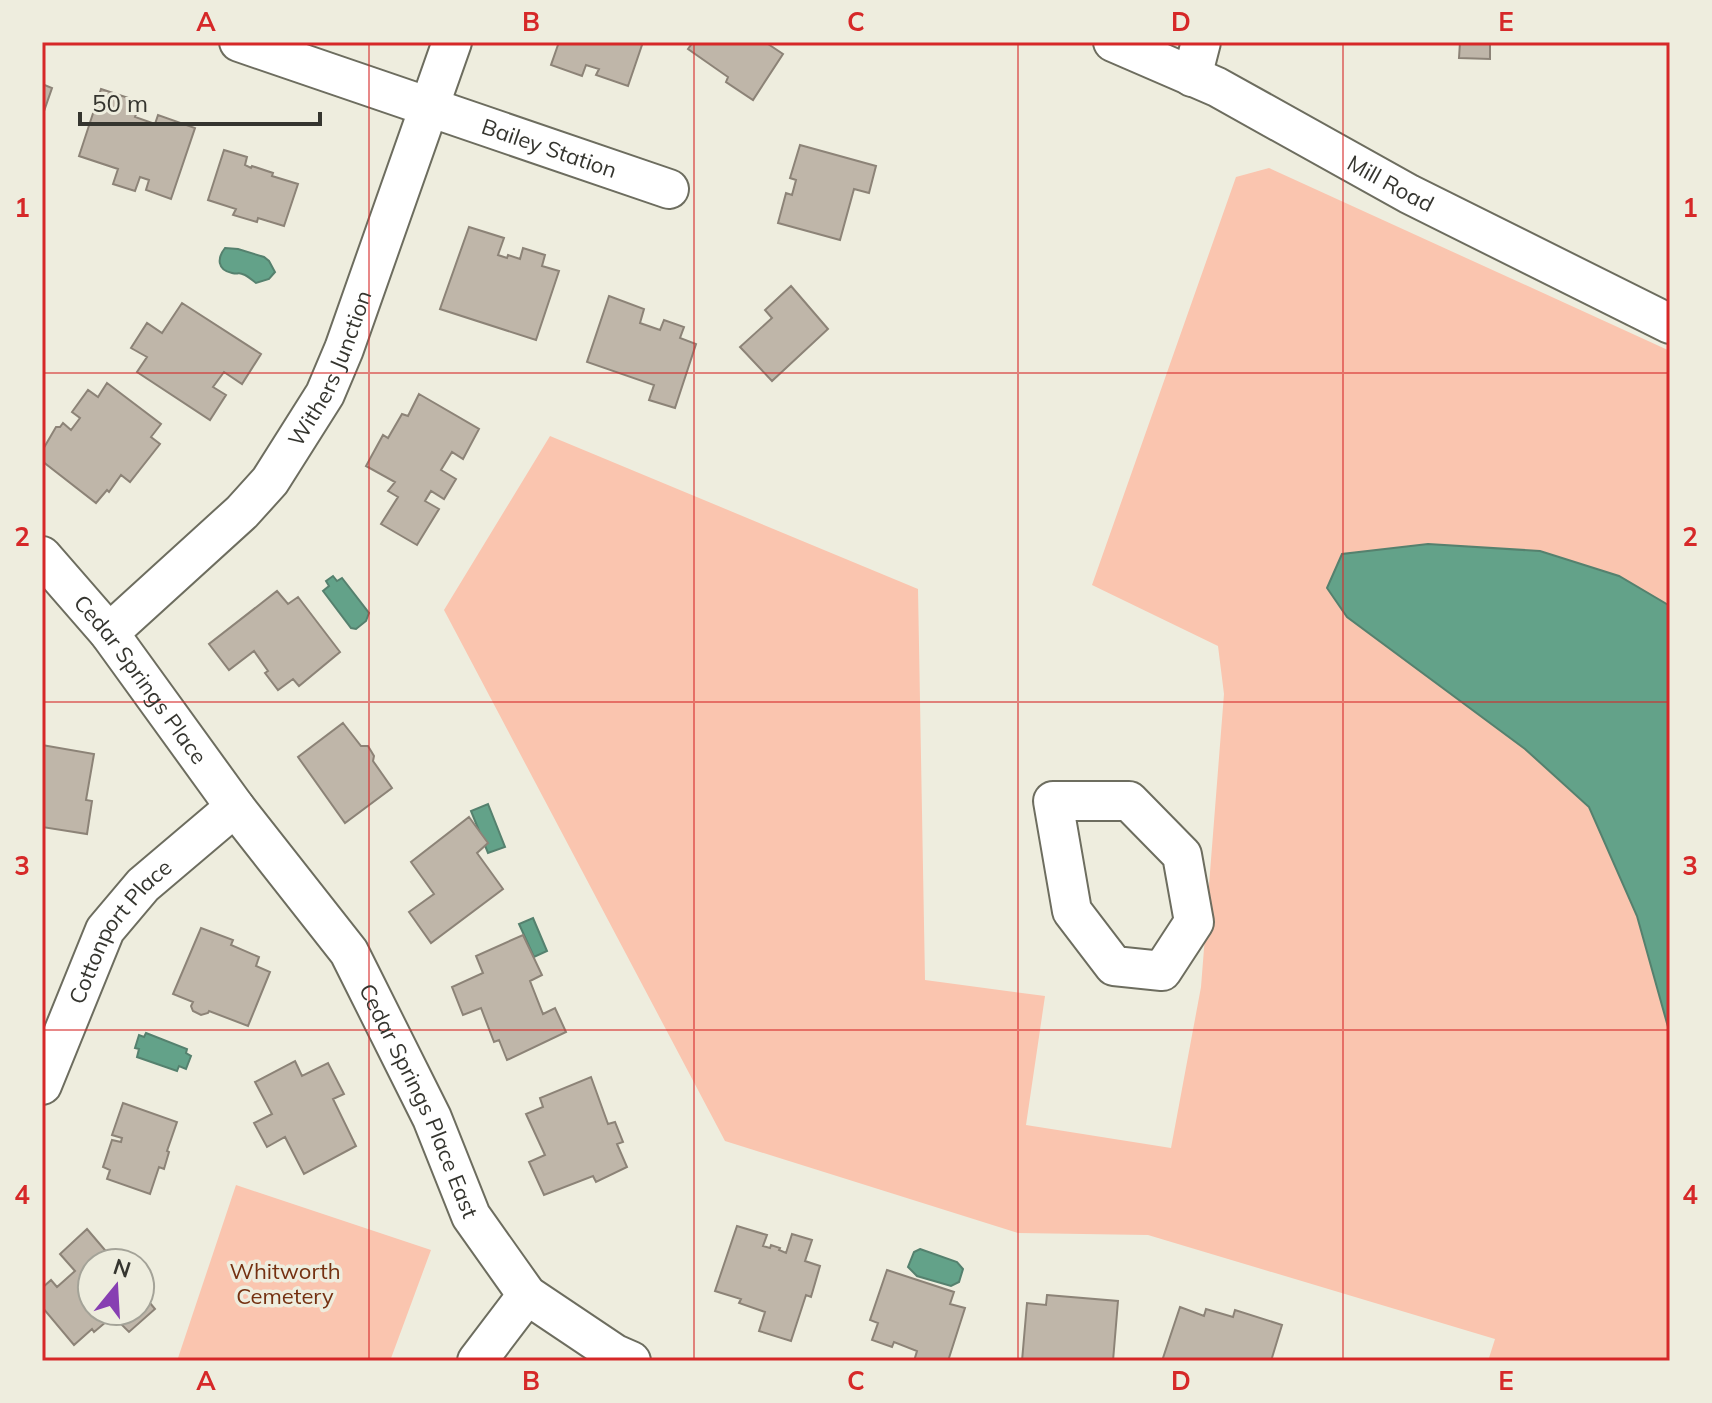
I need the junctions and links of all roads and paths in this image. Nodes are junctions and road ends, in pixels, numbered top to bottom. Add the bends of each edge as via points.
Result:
1 (239, 42) edge
2 (452, 42) edge
3 (1113, 42) edge
4 (1196, 59) edge
5 (429, 108) junction
6 (669, 189) dead end
7 (1670, 324) edge
8 (42, 556) edge
9 (109, 633) junction
10 (235, 807) junction
11 (1072, 911) joint
12 (42, 1085) edge
13 (527, 1295) junction
14 (477, 1361) edge
15 (631, 1361) edge

1 - 5 street, Bailey Station
2 - 5 street, Withers Junction
3 - 4 street, Mill Road
4 - 7 street, Mill Road via 1217,87 1409,194
5 - 6 street, Bailey Station
5 - 9 street, Withers Junction via 344,349 292,449 242,512
8 - 9 street, Cedar Springs Place
9 - 10 street, Cedar Springs Place
10 - 12 street, Cottonport Place via 143,885 105,930
10 - 13 street, Cedar Springs Place East via 349,952 432,1118 471,1216
11 - 11 street via 1053,801 1129,801 1182,855 1194,922 1162,971 1114,966
13 - 14 street
13 - 15 street, Cedar Springs Place East

